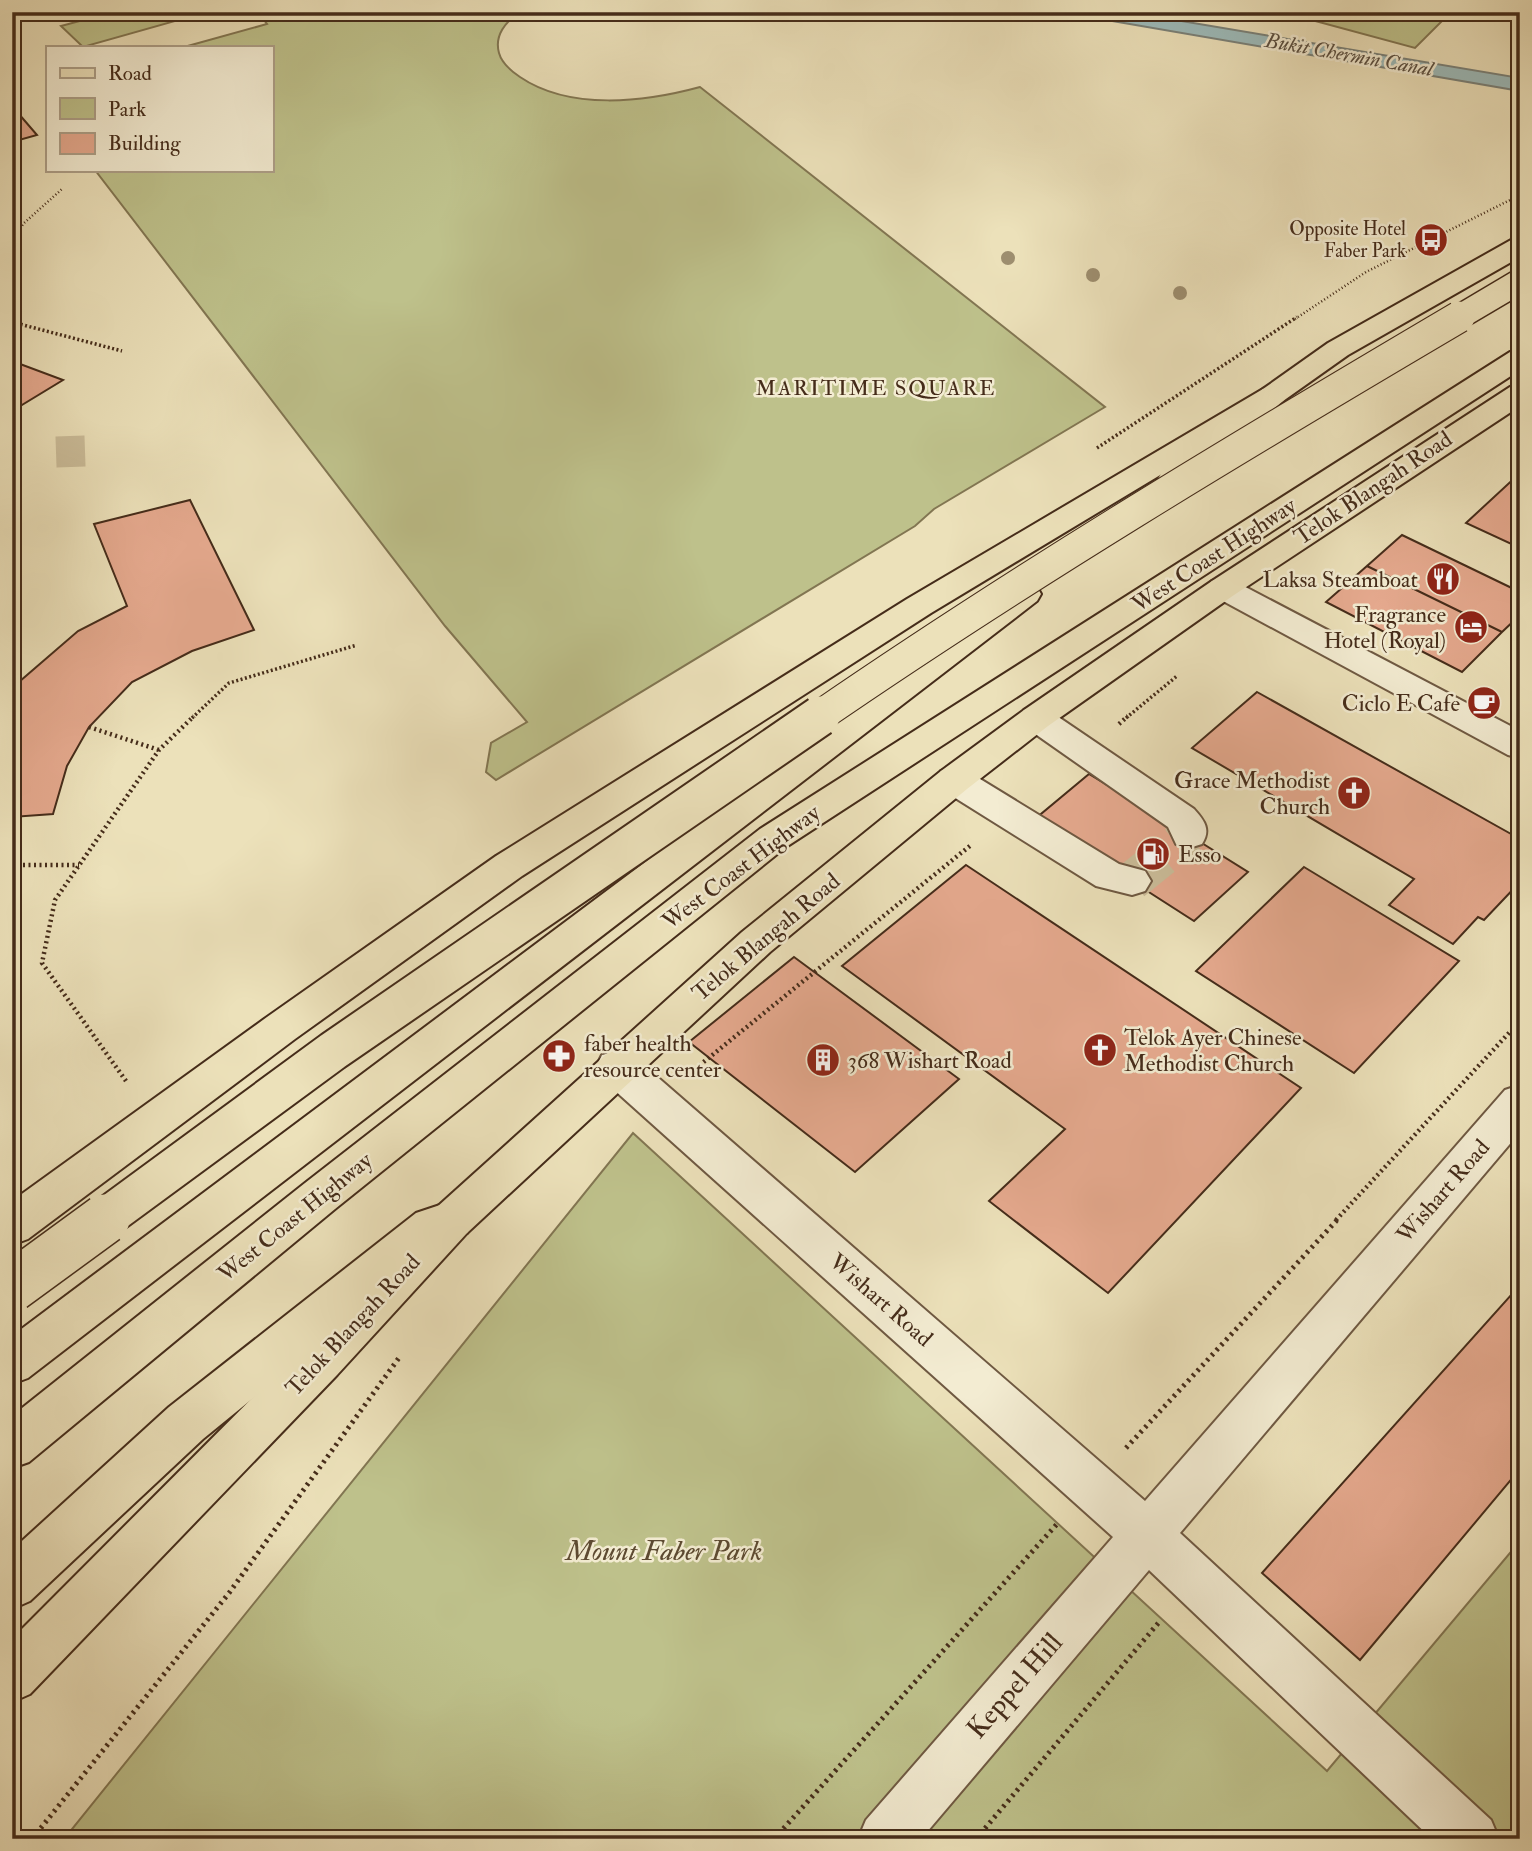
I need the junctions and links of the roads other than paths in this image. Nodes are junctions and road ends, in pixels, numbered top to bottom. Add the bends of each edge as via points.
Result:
1 (1520, 246) edge
2 (1520, 281) edge
3 (1520, 358) edge
4 (1273, 395) junction
5 (1515, 401) edge
6 (1223, 588) junction
7 (1036, 718) junction
8 (1520, 746) edge
9 (954, 779) junction
10 (1189, 835) dead end
11 (1132, 881) dead end
12 (617, 1067) junction
13 (1520, 1102) edge
14 (452, 1220) junction
15 (12, 1226) edge
16 (12, 1287) edge
17 (12, 1363) edge
18 (12, 1446) edge
19 (1146, 1534) junction
20 (12, 1584) edge
21 (12, 1676) edge
22 (885, 1839) edge
23 (1472, 1839) edge

1 - 4 main road via 1338,349
2 - 16 main road, bridge via 922,646 333,1051
3 - 18 main road, West Coast Highway via 774,838
4 - 15 main road via 919,606 509,866
4 - 17 main road via 1149,500
5 - 6 main road, Telok Blangah Road
6 - 7 main road, Telok Blangah Road
6 - 8 street
7 - 9 main road, Telok Blangah Road
7 - 10 street via 1181,818
9 - 11 street via 1109,876
9 - 12 main road, Telok Blangah Road via 756,942
12 - 14 main road, Telok Blangah Road
12 - 19 street, Wishart Road
13 - 19 street, Wishart Road
14 - 20 main road via 432,1226 187,1423
14 - 21 main road, Telok Blangah Road
19 - 22 street, Keppel Hill
19 - 23 street, Wishart Road

